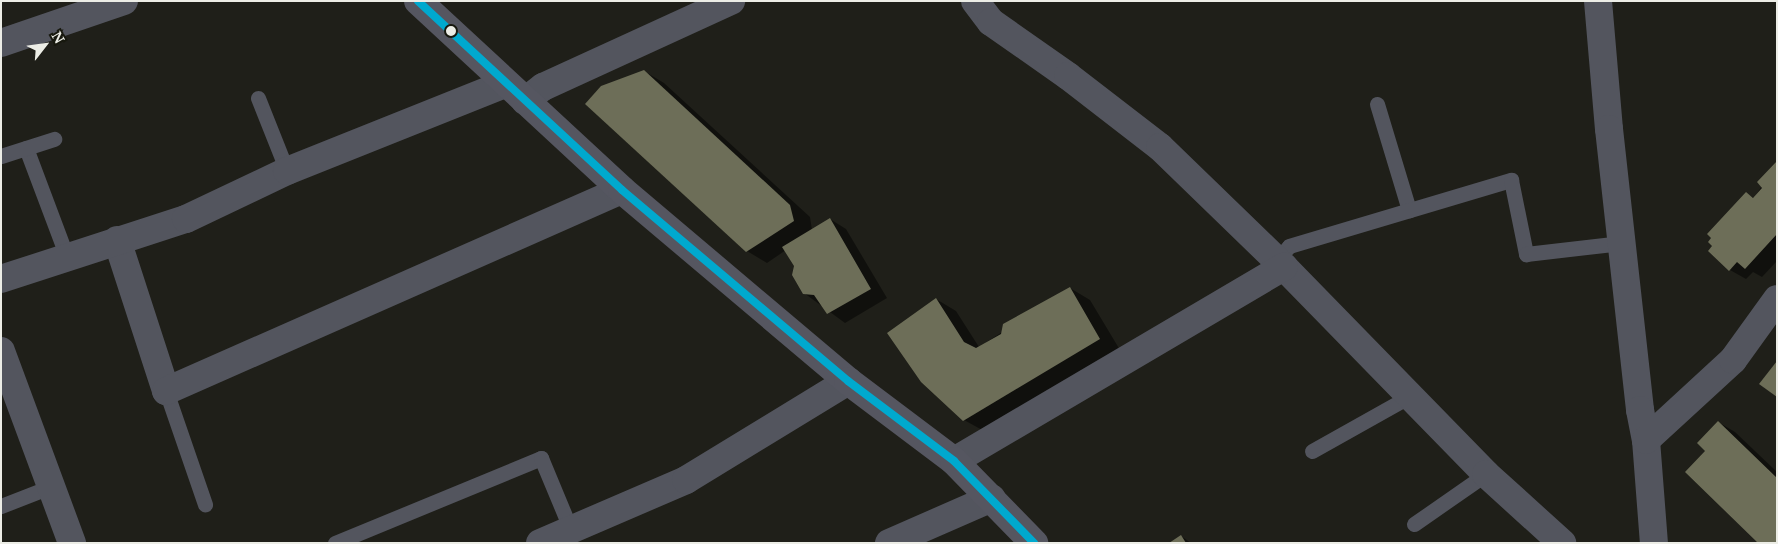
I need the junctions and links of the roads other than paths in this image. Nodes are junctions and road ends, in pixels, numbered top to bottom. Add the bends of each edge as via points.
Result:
1 (124, 1) edge
2 (418, 1) edge
3 (731, 1) edge
4 (974, 1) edge
5 (1598, 1) edge
6 (1, 43) edge
7 (515, 93) junction
8 (258, 98) dead end
9 (1377, 104) dead end
10 (54, 139) dead end
11 (26, 148) junction
12 (1, 156) edge
13 (287, 171) junction
14 (622, 190) junction
15 (1409, 210) junction
16 (117, 240) junction
17 (1621, 243) junction
18 (67, 257) junction
19 (1281, 264) junction
20 (1, 278) edge
21 (1777, 299) edge
22 (1, 352) edge
23 (848, 380) junction
24 (166, 391) junction
25 (1410, 396) junction
26 (1646, 440) junction
27 (1312, 451) dead end
28 (954, 461) junction
29 (1486, 474) junction
30 (50, 487) junction
31 (992, 498) junction
32 (205, 504) dead end
33 (1, 506) edge
34 (1414, 524) dead end
35 (571, 530) junction
36 (72, 543) edge
37 (335, 543) edge
38 (540, 543) edge
39 (889, 543) edge
40 (1034, 543) edge
41 (1562, 543) edge
42 (1654, 543) edge

1 - 6 street
2 - 7 main road
3 - 7 street via 543,87
4 - 19 street via 991,22 1160,147
5 - 17 street
7 - 13 street
7 - 14 main road
8 - 13 lane
9 - 15 lane
10 - 11 lane
11 - 12 lane
11 - 18 lane
13 - 16 street via 186,219
14 - 23 main road
14 - 24 street
15 - 17 lane via 1511,180 1526,254
15 - 19 lane via 1289,246
16 - 18 street
16 - 24 street
17 - 26 street
18 - 20 street
19 - 25 street
19 - 28 street
21 - 26 street via 1733,360
22 - 30 street
23 - 28 main road
23 - 35 street via 686,480
24 - 32 lane
25 - 27 lane
25 - 29 street
26 - 42 street
28 - 31 main road
29 - 34 lane
29 - 41 street
30 - 33 lane
30 - 36 street
31 - 39 street
31 - 40 main road
35 - 37 lane via 542,458
35 - 38 street

